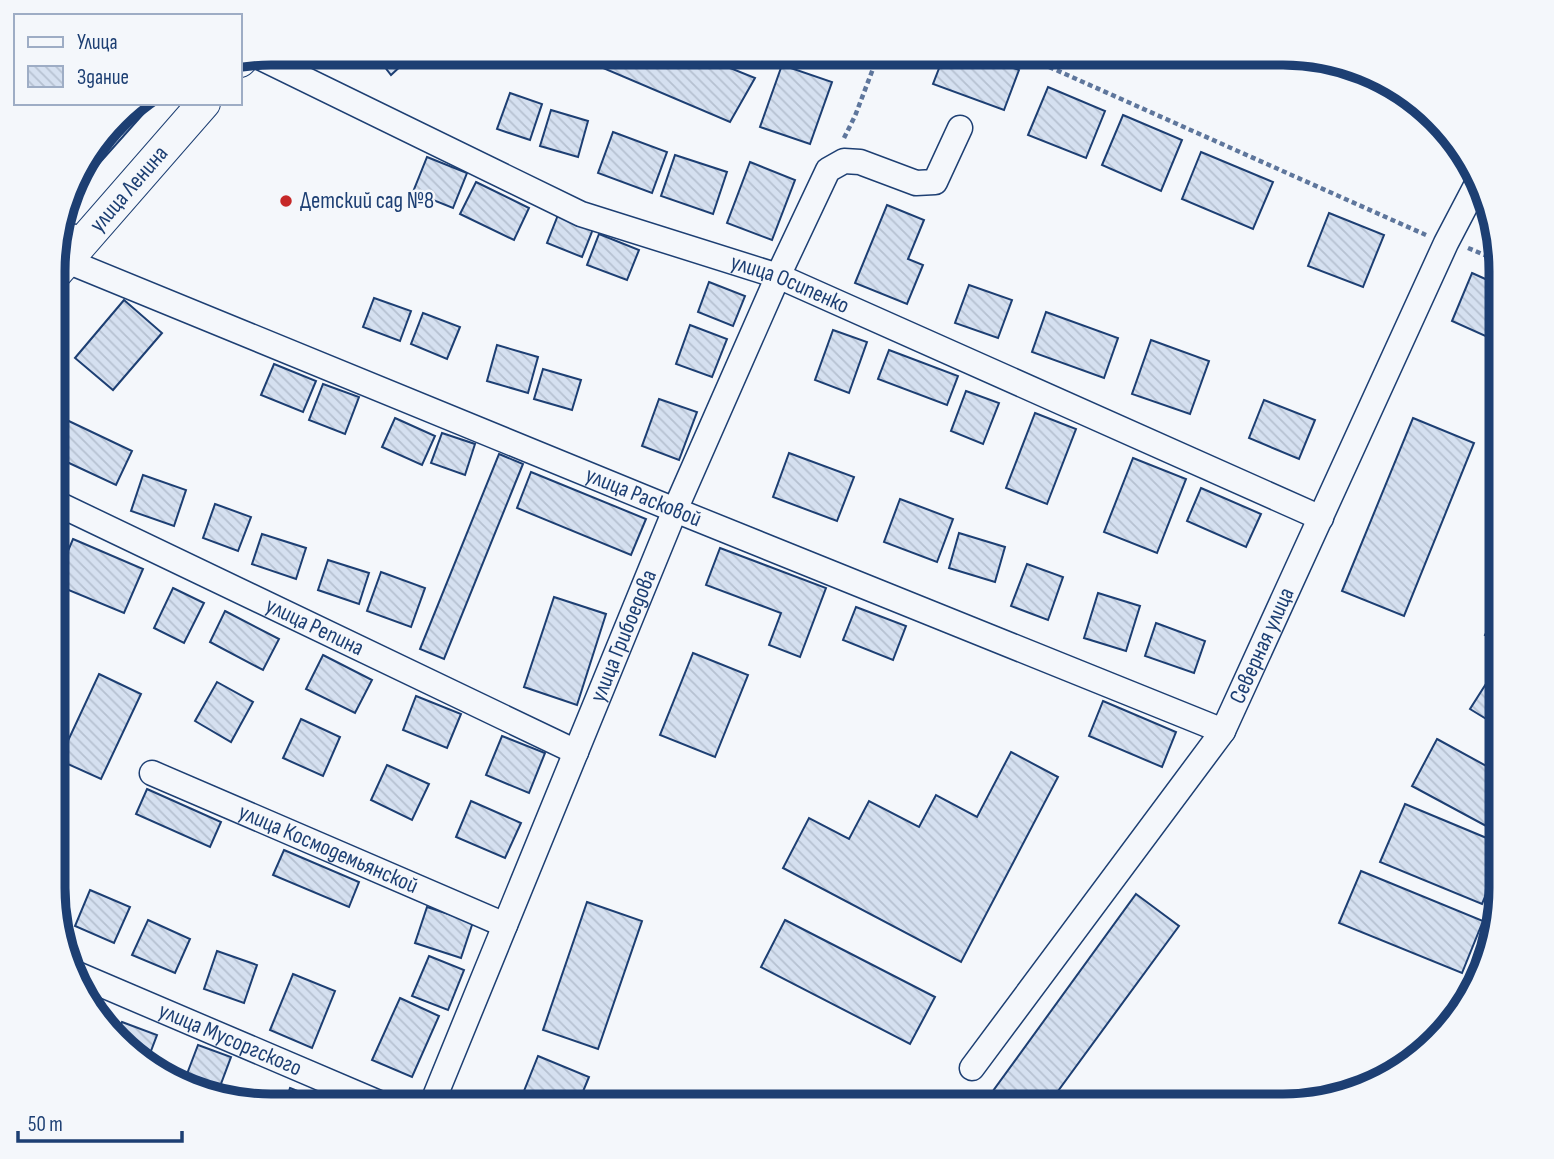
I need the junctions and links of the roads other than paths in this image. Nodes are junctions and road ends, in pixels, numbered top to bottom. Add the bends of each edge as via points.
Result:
1 (275, 65) edge
2 (202, 105) edge
3 (960, 128) dead end
4 (1473, 191) edge
5 (66, 252) edge
6 (778, 276) junction
7 (65, 507) edge
8 (674, 510) junction
9 (1321, 518) junction
10 (1223, 731) junction
11 (576, 752) junction
12 (152, 773) dead end
13 (505, 925) junction
14 (85, 978) edge
15 (972, 1068) dead end
16 (358, 1094) edge
17 (436, 1094) edge

1 - 6 street, улица Осипенко via 581,215
2 - 5 main road, улица Ленина
3 - 6 street, улица Грибоедова via 935,182 916,183 860,162 844,161 828,170
4 - 9 street, Северная улица
5 - 8 street, улица Расковой
6 - 8 street, улица Грибоедова
6 - 9 street, улица Осипенко
7 - 11 street, улица Репина
8 - 10 street, улица Расковой
8 - 11 street, улица Грибоедова
9 - 10 street, Северная улица
10 - 15 street, Северная улица
11 - 13 street, улица Грибоедова
12 - 13 street, улица Космодемьянской
13 - 17 street, улица Грибоедова
14 - 16 street, улица Мусоргского

